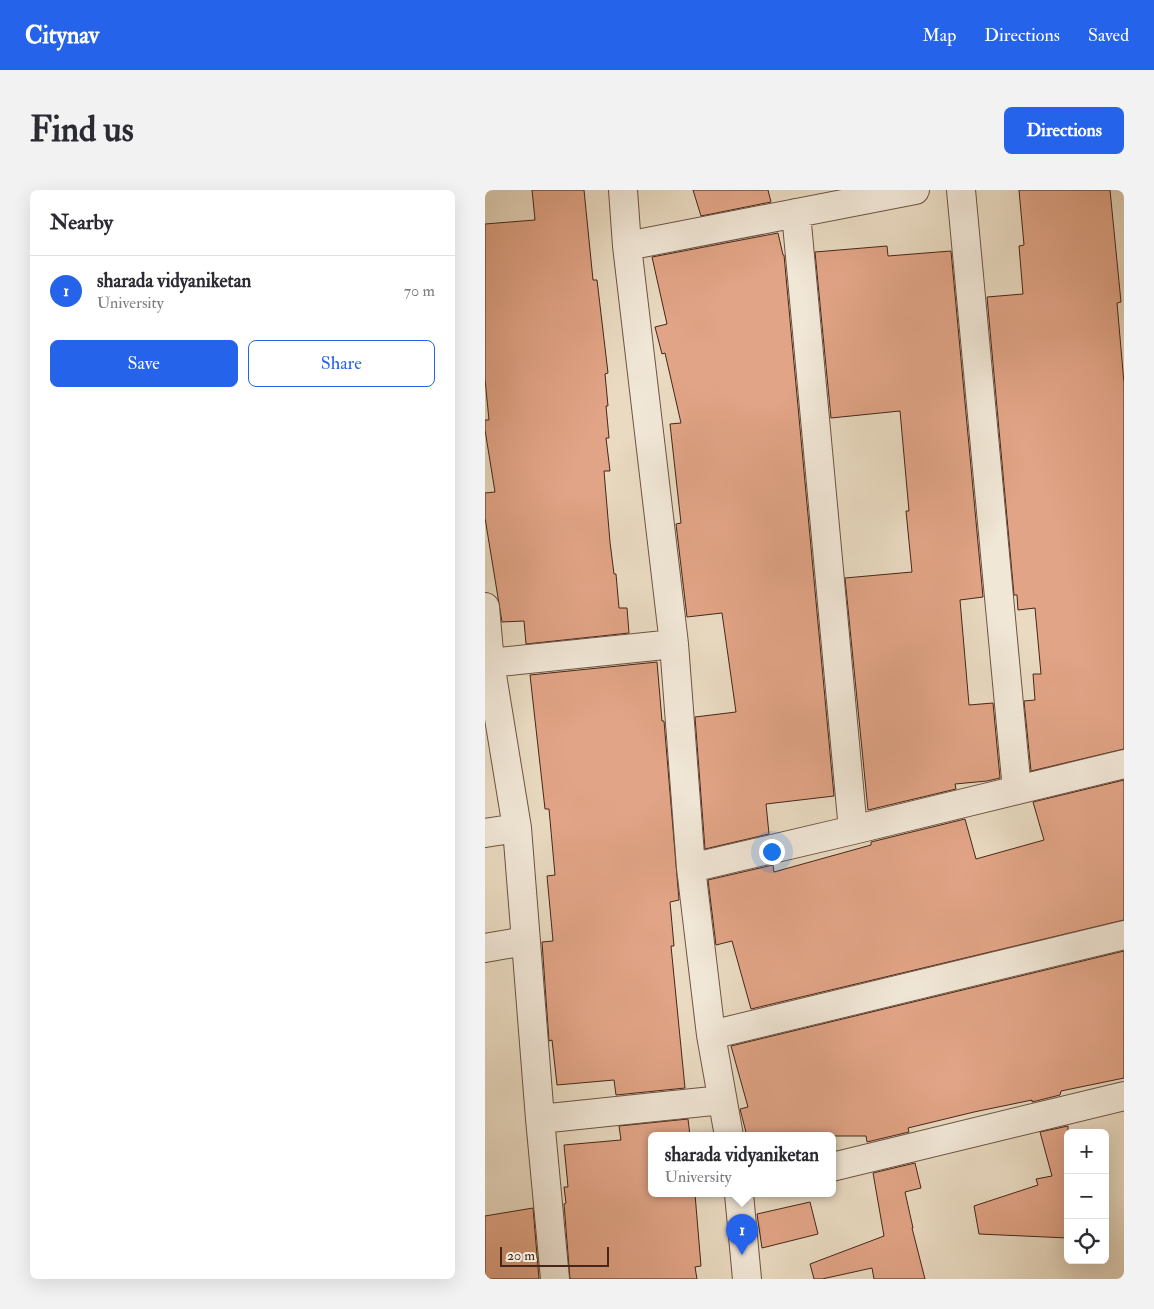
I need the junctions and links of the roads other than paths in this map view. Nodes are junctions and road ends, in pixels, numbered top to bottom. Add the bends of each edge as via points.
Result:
1 (623, 190) edge
2 (915, 190) edge
3 (961, 190) edge
4 (796, 213) junction
5 (627, 246) junction
6 (485, 606) edge
7 (674, 644) junction
8 (489, 675) edge
9 (1124, 764) edge
10 (1017, 790) junction
11 (517, 828) junction
12 (853, 830) junction
13 (485, 833) edge
14 (691, 868) junction
15 (1124, 934) edge
16 (525, 941) junction
17 (485, 948) edge
18 (711, 1035) junction
19 (1124, 1096) edge
20 (722, 1100) junction
21 (539, 1119) junction
22 (728, 1132) edge
23 (836, 1166) edge
24 (739, 1197) edge
25 (555, 1279) edge
26 (747, 1279) edge

1 - 5 street
2 - 4 street
3 - 10 street
4 - 5 street
4 - 12 street
5 - 7 street
6 - 8 street
7 - 8 street
7 - 14 street
8 - 11 street
9 - 10 street
10 - 12 street
11 - 13 street
11 - 16 street
12 - 14 street
14 - 18 street
15 - 18 street
16 - 17 street
16 - 21 street
18 - 20 street
19 - 23 street
20 - 21 street
20 - 22 street
21 - 25 street
24 - 26 street

